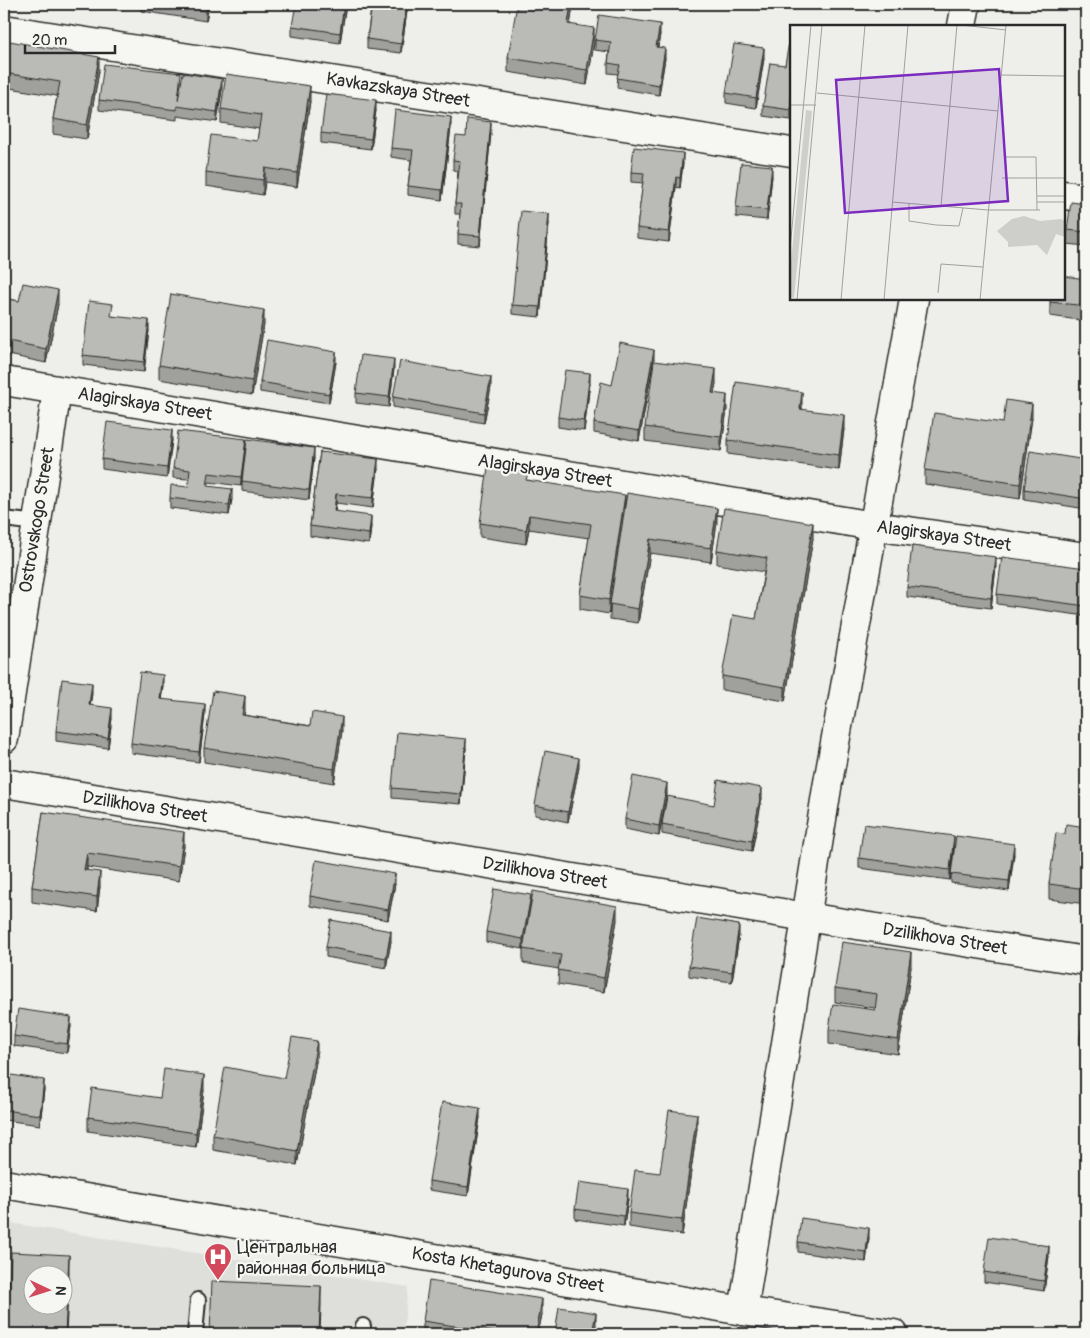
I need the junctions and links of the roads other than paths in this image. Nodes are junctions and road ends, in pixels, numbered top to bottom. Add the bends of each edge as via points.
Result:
1 (966, 4) edge
2 (962, 25) edge
3 (4, 29) edge
4 (790, 152) edge
5 (1065, 195) edge
6 (1086, 198) edge
7 (914, 300) edge
8 (4, 381) edge
9 (57, 390) junction
10 (4, 519) edge
11 (37, 523) junction
12 (874, 526) junction
13 (1086, 557) edge
14 (4, 739) edge
15 (4, 784) edge
16 (806, 917) junction
17 (1086, 961) edge
18 (4, 1184) edge
19 (198, 1300) dead end
20 (743, 1311) junction
21 (194, 1334) edge
22 (894, 1334) edge

1 - 2 street
3 - 4 street, Kavkazskaya Street
5 - 6 street
7 - 12 street
8 - 9 street, Alagirskaya Street
9 - 11 street, Ostrovskogo Street
9 - 12 street, Alagirskaya Street
10 - 11 lane
11 - 14 street, Ostrovskogo Street
12 - 13 street, Alagirskaya Street
12 - 16 street
15 - 16 street, Dzilikhova Street
16 - 17 street, Dzilikhova Street
16 - 20 street
18 - 20 street, Kosta Khetagurova Street
19 - 21 lane
20 - 22 street, Kosta Khetagurova Street

